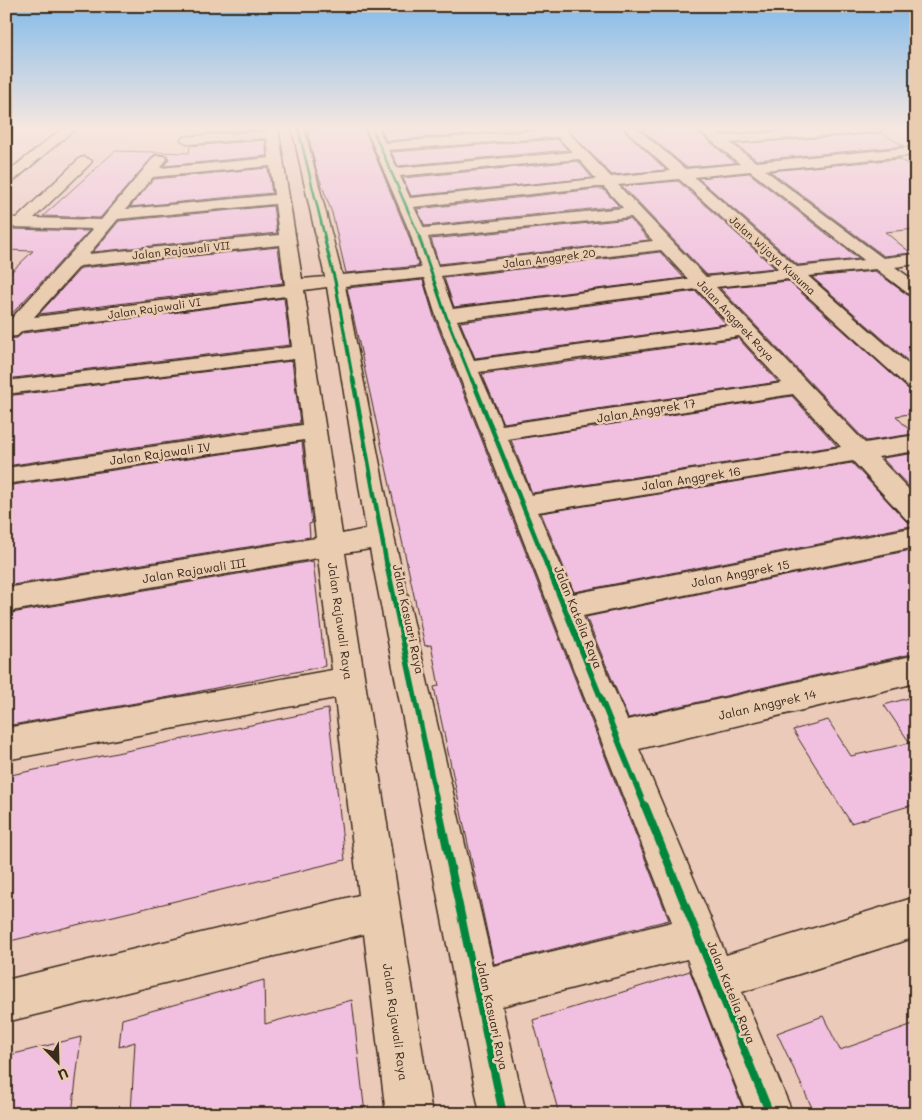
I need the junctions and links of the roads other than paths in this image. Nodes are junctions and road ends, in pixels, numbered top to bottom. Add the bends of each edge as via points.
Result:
1 (63, 180) edge
2 (143, 180) edge
3 (281, 180) edge
4 (296, 180) edge
5 (395, 180) edge
6 (627, 180) edge
7 (689, 180) edge
8 (772, 180) edge
9 (608, 182) junction
10 (282, 200) junction
11 (405, 203) junction
12 (635, 212) junction
13 (109, 220) junction
14 (13, 222) edge
15 (418, 233) junction
16 (288, 239) junction
17 (666, 244) junction
18 (916, 259) edge
19 (75, 261) junction
20 (880, 264) junction
21 (432, 272) junction
22 (793, 273) junction
23 (335, 281) junction
24 (702, 283) junction
25 (294, 287) junction
26 (916, 291) edge
27 (446, 316) junction
28 (745, 329) junction
29 (10, 332) edge
30 (303, 352) junction
31 (467, 367) junction
32 (916, 382) edge
33 (798, 387) junction
34 (6, 388) edge
35 (314, 431) junction
36 (494, 434) junction
37 (916, 443) edge
38 (858, 451) junction
39 (6, 476) edge
40 (523, 505) junction
41 (916, 513) edge
42 (916, 537) edge
43 (381, 538) junction
44 (331, 547) junction
45 (6, 600) edge
46 (565, 608) junction
47 (916, 669) edge
48 (350, 681) junction
49 (618, 738) junction
50 (6, 744) edge
51 (381, 910) junction
52 (916, 917) edge
53 (698, 936) junction
54 (716, 980) junction
55 (478, 991) junction
56 (6, 1001) edge
57 (409, 1114) edge
58 (503, 1114) edge
59 (770, 1114) edge

1 - 14 street
2 - 13 street
3 - 10 street, Jalan Rajawali Raya
4 - 23 street, Jalan Kasuari Raya
5 - 11 street, Jalan Katelia Raya
6 - 9 street
7 - 22 street, Jalan Wijaya Kusuma
8 - 20 street
9 - 11 street
9 - 12 street, Jalan Anggrek Raya
10 - 13 street
10 - 16 street, Jalan Rajawali Raya
11 - 15 street, Jalan Katelia Raya
12 - 15 street
12 - 17 street, Jalan Anggrek Raya
13 - 14 street
13 - 19 street
15 - 21 street, Jalan Katelia Raya
16 - 19 street, Jalan Rajawali VII
16 - 25 street, Jalan Rajawali Raya
17 - 21 street, Jalan Anggrek 20
17 - 24 street, Jalan Anggrek Raya
18 - 20 street
19 - 29 street
20 - 22 street
20 - 26 street
21 - 23 street, Jalan Anggrek 20
21 - 27 street, Jalan Katelia Raya
22 - 24 street
22 - 32 street, Jalan Wijaya Kusuma
23 - 25 street, Jalan Rajawali VI
23 - 43 street, Jalan Kasuari Raya
24 - 27 street
24 - 28 street, Jalan Anggrek Raya
25 - 29 street, Jalan Rajawali VI
25 - 30 street, Jalan Rajawali Raya
27 - 31 street, Jalan Katelia Raya
28 - 31 street
28 - 33 street, Jalan Anggrek Raya
30 - 34 street
30 - 35 street, Jalan Rajawali Raya
31 - 36 street, Jalan Katelia Raya
33 - 36 street, Jalan Anggrek 17
33 - 38 street, Jalan Anggrek Raya
35 - 39 street, Jalan Rajawali IV
35 - 44 street, Jalan Rajawali Raya
36 - 40 street, Jalan Katelia Raya
37 - 38 street, Jalan Anggrek 16
38 - 40 street, Jalan Anggrek 16
38 - 41 street, Jalan Anggrek Raya
40 - 46 street, Jalan Katelia Raya
42 - 46 street, Jalan Anggrek 15
43 - 44 street, Jalan Rajawali III
43 - 55 street, Jalan Kasuari Raya
44 - 45 street, Jalan Rajawali III
44 - 48 street, Jalan Rajawali Raya
46 - 49 street, Jalan Katelia Raya
47 - 49 street, Jalan Anggrek 14
48 - 50 street
48 - 51 street, Jalan Rajawali Raya
49 - 53 street, Jalan Katelia Raya
51 - 56 street
51 - 57 street, Jalan Rajawali Raya
52 - 54 street
53 - 54 street, Jalan Katelia Raya
53 - 55 street
54 - 59 street, Jalan Katelia Raya
55 - 58 street, Jalan Kasuari Raya

